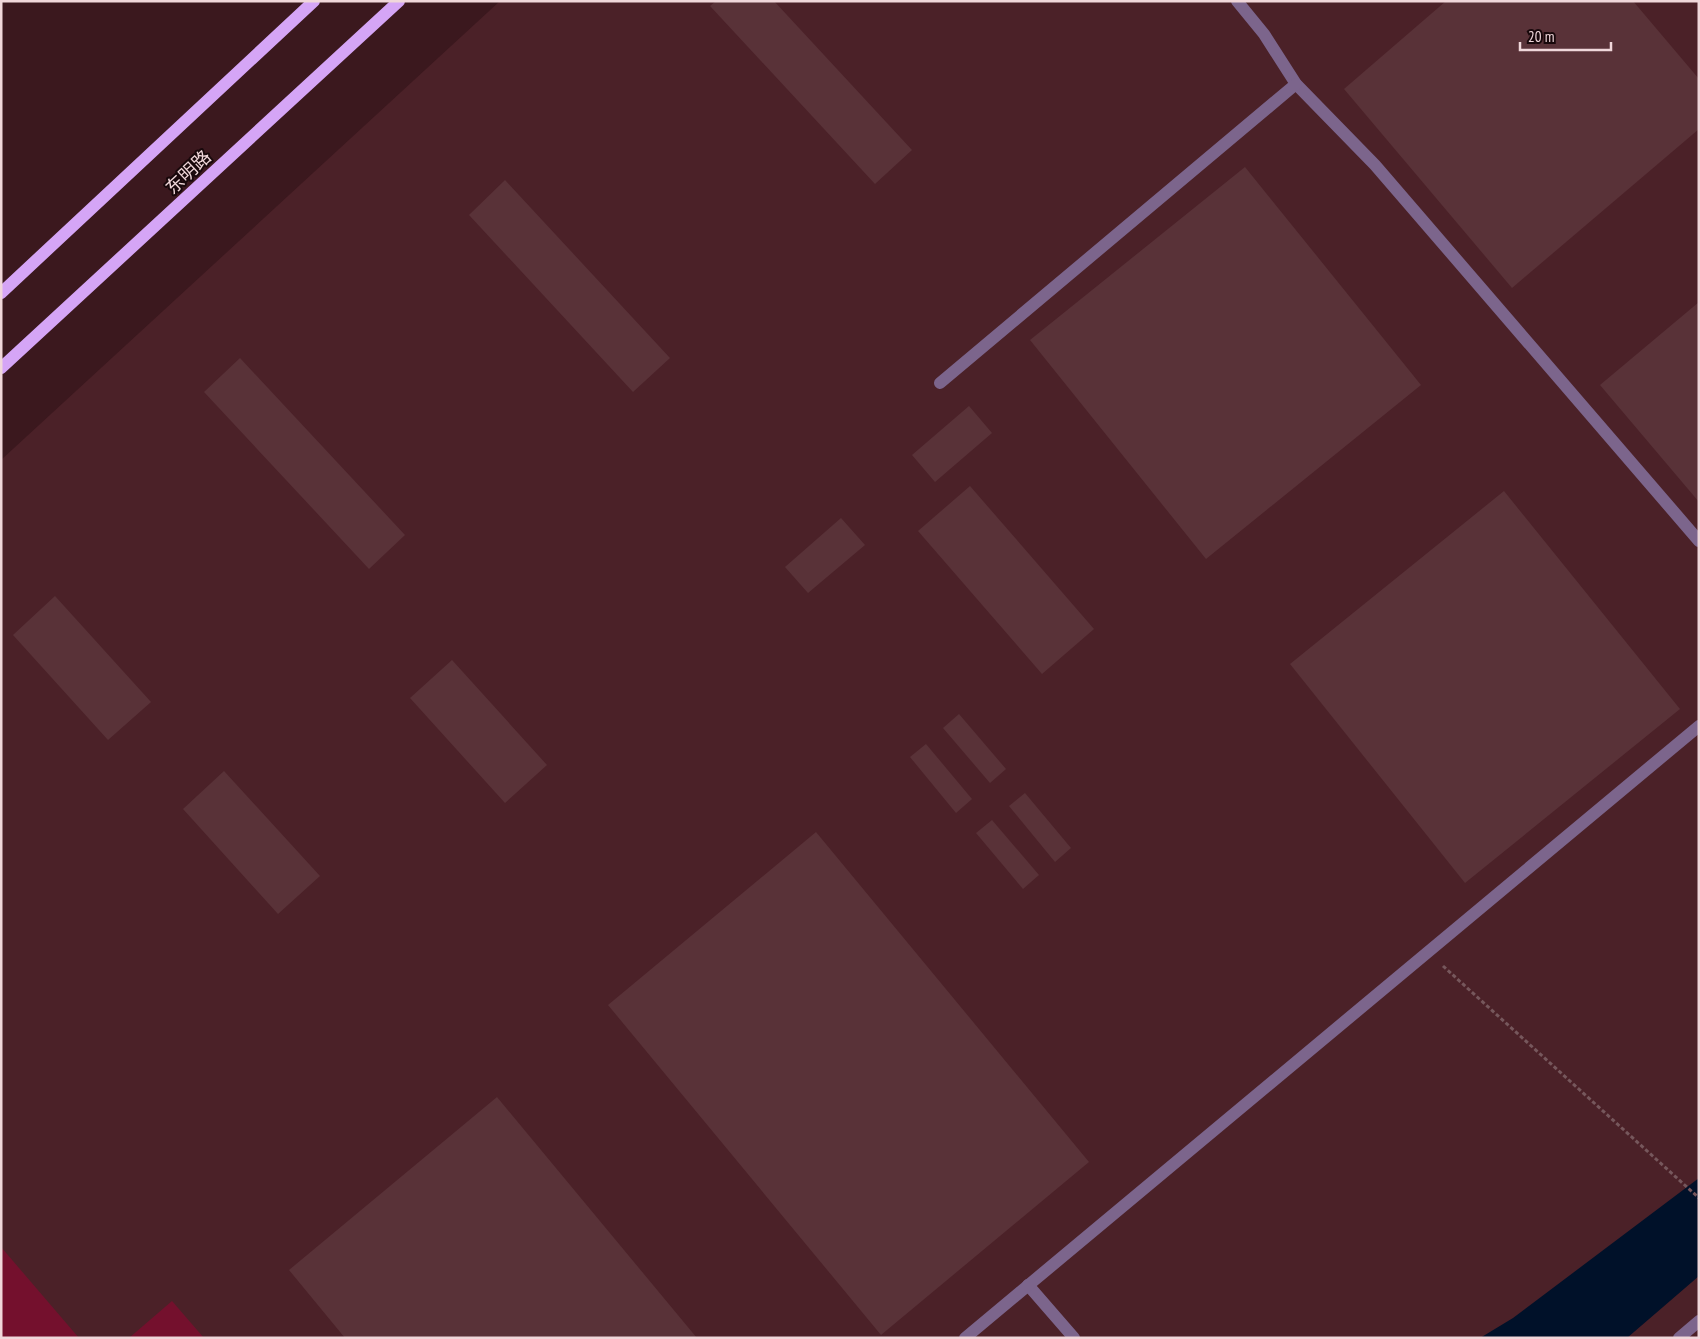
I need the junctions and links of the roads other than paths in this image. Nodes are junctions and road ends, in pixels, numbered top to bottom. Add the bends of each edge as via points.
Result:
1 (314, 1) edge
2 (398, 1) edge
3 (1237, 1) edge
4 (1296, 84) junction
5 (1, 294) edge
6 (1, 368) edge
7 (940, 382) dead end
8 (1699, 541) edge
9 (1699, 726) edge
10 (1028, 1286) junction
11 (1699, 1321) edge
12 (966, 1338) edge
13 (1074, 1338) edge
14 (1678, 1338) edge

1 - 5 main road
2 - 6 main road, 东明路
3 - 4 street via 1264,34
4 - 7 street
4 - 8 street via 1375,165
9 - 10 street
10 - 12 street
10 - 13 street
11 - 14 street

